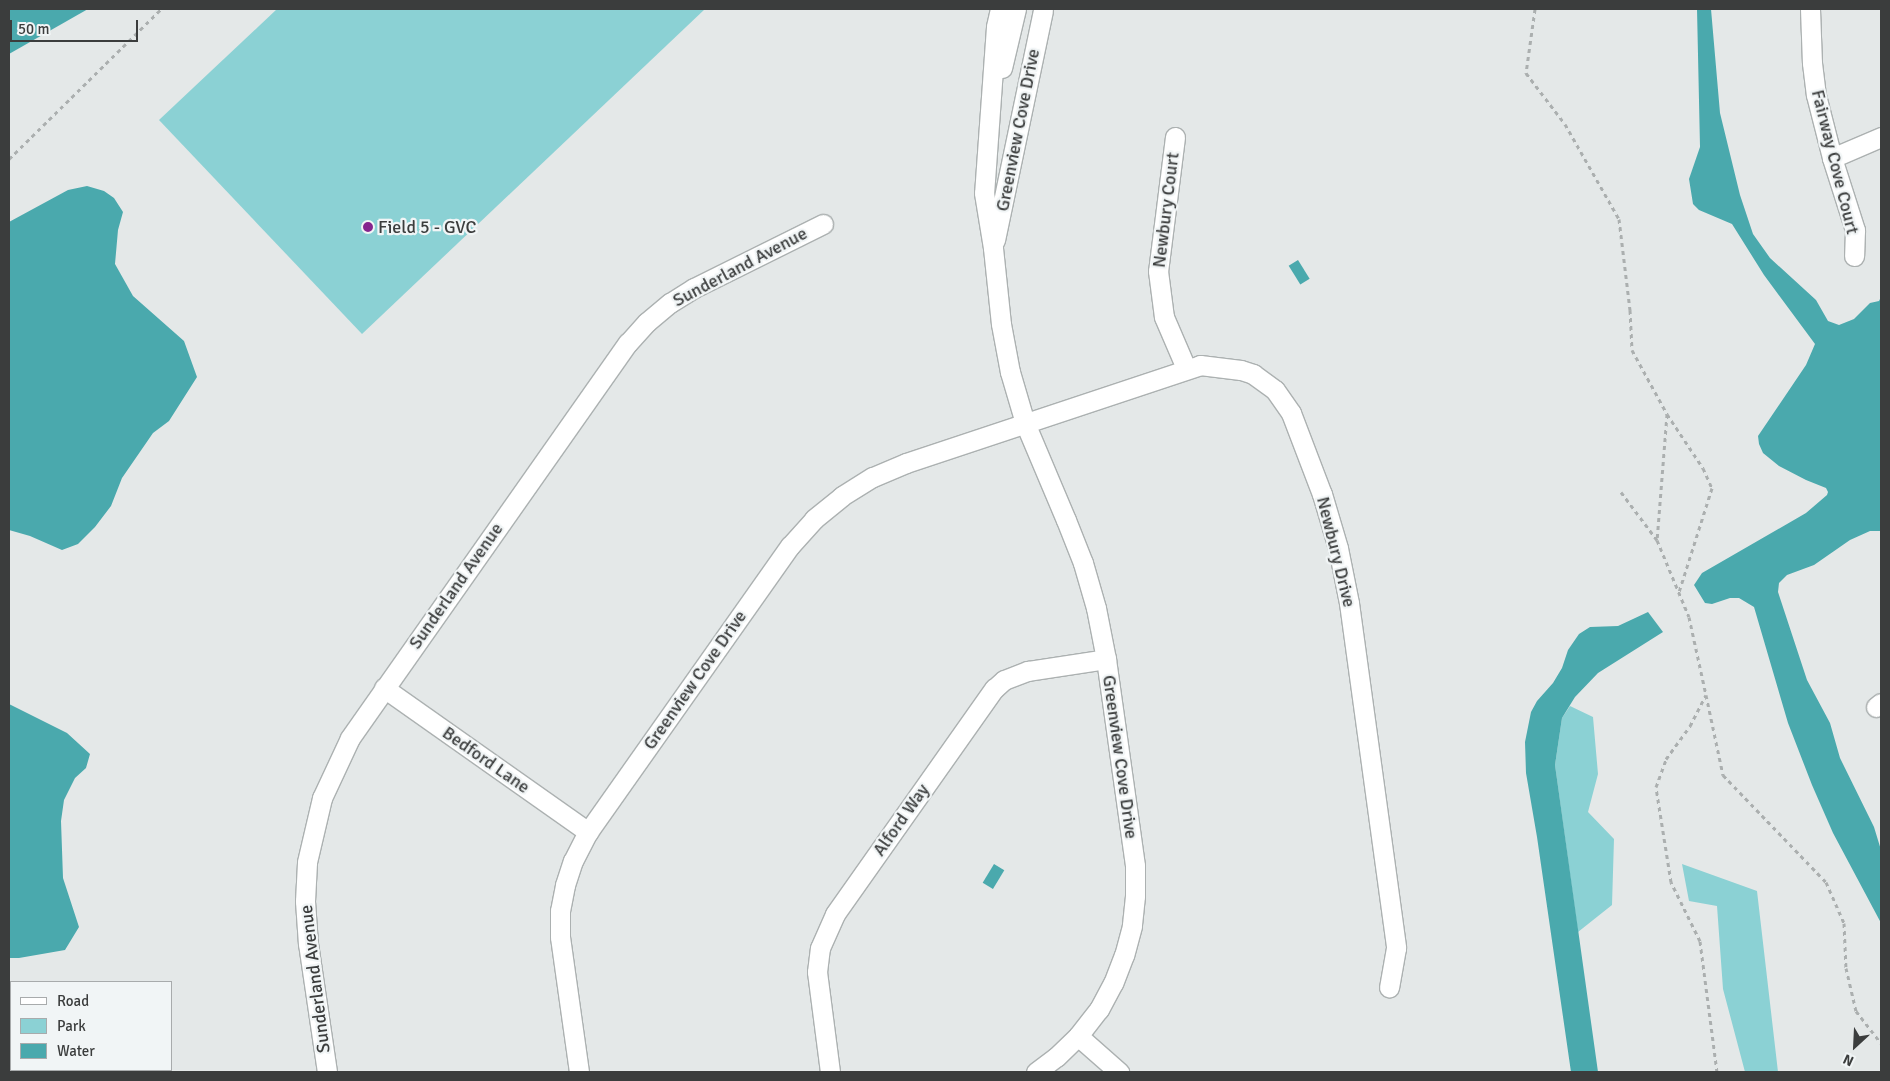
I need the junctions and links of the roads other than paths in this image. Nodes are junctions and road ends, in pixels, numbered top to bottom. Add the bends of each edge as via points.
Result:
1 (1000, 9) edge
2 (1016, 9) edge
3 (1810, 9) edge
4 (1043, 11) dead end
5 (988, 125) junction
6 (1175, 137) dead end
7 (1881, 137) edge
8 (1832, 158) junction
9 (823, 224) dead end
10 (993, 248) junction
11 (1854, 256) dead end
12 (1186, 368) junction
13 (1025, 423) junction
14 (1106, 660) junction
15 (384, 688) junction
16 (588, 832) junction
17 (1389, 987) dead end
18 (1078, 1036) junction
19 (327, 1072) edge
20 (579, 1072) edge
21 (830, 1072) edge
22 (1036, 1072) edge
23 (1119, 1072) edge

1 - 5 street, Greenview Cove Drive
2 - 5 street, Greenview Cove Drive
3 - 8 street, Fairway Cove Court via 1816,95
4 - 10 street, Greenview Cove Drive
5 - 10 street, Greenview Cove Drive via 984,193
6 - 12 street, Newbury Court via 1158,270 1164,317
7 - 8 street
8 - 11 street, Fairway Cove Court via 1855,230
9 - 15 street, Sunderland Avenue via 694,288 647,322 628,343
10 - 13 street, Greenview Cove Drive via 1001,324 1010,372
12 - 13 street, Newbury Drive
12 - 17 street, Newbury Drive via 1200,365 1241,370 1253,374 1275,390 1291,413 1322,494 1338,548 1349,603 1396,948
13 - 14 street, Greenview Cove Drive via 1083,564
13 - 16 street, Greenview Cove Drive via 873,477 814,519 790,546
14 - 18 street, Greenview Cove Drive via 1135,866 1135,896 1128,941 1113,983
14 - 21 street, Alford Way via 1028,670 1010,677 994,689 835,914 820,948 817,972
15 - 16 street, Bedford Lane
15 - 19 street, Sunderland Avenue via 338,761 322,798 307,862 308,944
16 - 20 street, Greenview Cove Drive via 564,885 560,911 560,937
18 - 22 street, Greenview Cove Drive
18 - 23 street

